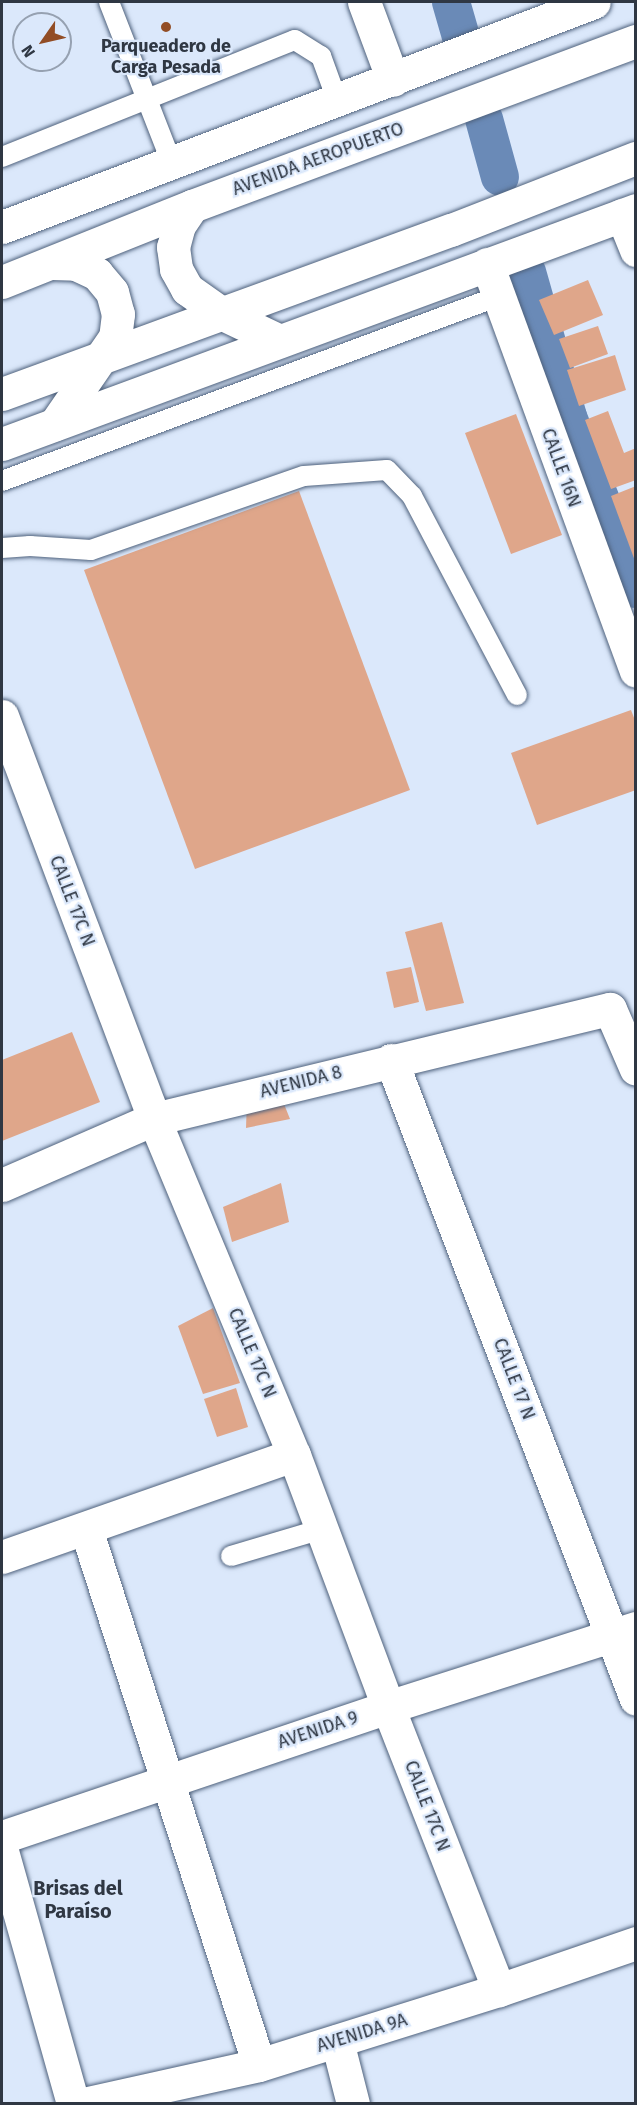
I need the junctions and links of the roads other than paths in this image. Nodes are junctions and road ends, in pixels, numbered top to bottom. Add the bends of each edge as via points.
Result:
1 (110, 2) edge
2 (364, 2) edge
3 (594, 2) edge
4 (636, 41) edge
5 (393, 80) junction
6 (146, 99) junction
7 (337, 100) junction
8 (2, 157) edge
9 (636, 158) edge
10 (171, 161) junction
11 (192, 206) junction
12 (629, 212) edge
13 (2, 227) edge
14 (636, 250) edge
15 (52, 263) junction
16 (487, 264) junction
17 (2, 282) edge
18 (499, 296) junction
19 (221, 313) junction
20 (279, 341) junction
21 (103, 357) junction
22 (2, 394) edge
23 (55, 424) junction
24 (2, 444) edge
25 (2, 481) edge
26 (2, 549) edge
27 (636, 671) edge
28 (517, 695) dead end
29 (2, 716) edge
30 (391, 1060) junction
31 (636, 1069) edge
32 (154, 1119) junction
33 (2, 1185) edge
34 (294, 1455) junction
35 (86, 1529) junction
36 (322, 1529) junction
37 (231, 1556) dead end
38 (2, 1557) edge
39 (624, 1632) edge
40 (636, 1700) edge
41 (388, 1707) junction
42 (169, 1779) junction
43 (2, 1837) edge
44 (2, 1851) edge
45 (636, 1943) edge
46 (499, 1990) junction
47 (337, 2041) junction
48 (259, 2065) junction
49 (167, 2094) edge
50 (73, 2103) edge
51 (83, 2103) edge
52 (353, 2103) edge

1 - 6 lane
2 - 5 street
3 - 5 street
4 - 11 street, AVENIDA AEROPUERTO
5 - 7 street
6 - 7 lane via 295,40 321,56
6 - 8 lane
6 - 10 lane
7 - 10 street
9 - 19 street
10 - 13 street
11 - 15 street, AVENIDA AEROPUERTO
11 - 19 street via 179,225 173,247 176,269 187,289
12 - 14 street
12 - 16 street
15 - 17 street, AVENIDA AEROPUERTO
15 - 21 street via 76,264 97,274 112,292 118,314 115,337
16 - 18 street, CALLE 16N
16 - 20 street
18 - 25 lane
18 - 27 street, CALLE 16N
19 - 20 street
19 - 21 street
20 - 23 street
21 - 22 street
21 - 23 street
23 - 24 street
26 - 28 lane via 30,546 91,550 304,476 387,470 412,496
29 - 32 street, CALLE 17C N
30 - 31 street, AVENIDA 8 via 610,1009
30 - 32 street, AVENIDA 8
30 - 39 street, CALLE 17 N
32 - 33 street, AVENIDA 8
32 - 34 street, CALLE 17C N
34 - 35 street
34 - 36 street, CALLE 17C N
35 - 38 street
35 - 42 street
36 - 37 lane
36 - 41 street, CALLE 17C N
39 - 40 street, CALLE 17 N
39 - 41 street, AVENIDA 9
41 - 42 street, AVENIDA 9
41 - 46 street, CALLE 17C N
42 - 43 street, AVENIDA 9
42 - 48 street
44 - 50 street
45 - 46 street, AVENIDA 9A
46 - 47 street, AVENIDA 9A
47 - 48 street, AVENIDA 9A
47 - 52 street
48 - 49 street, AVENIDA 9A
49 - 51 street, AVENIDA 9A

